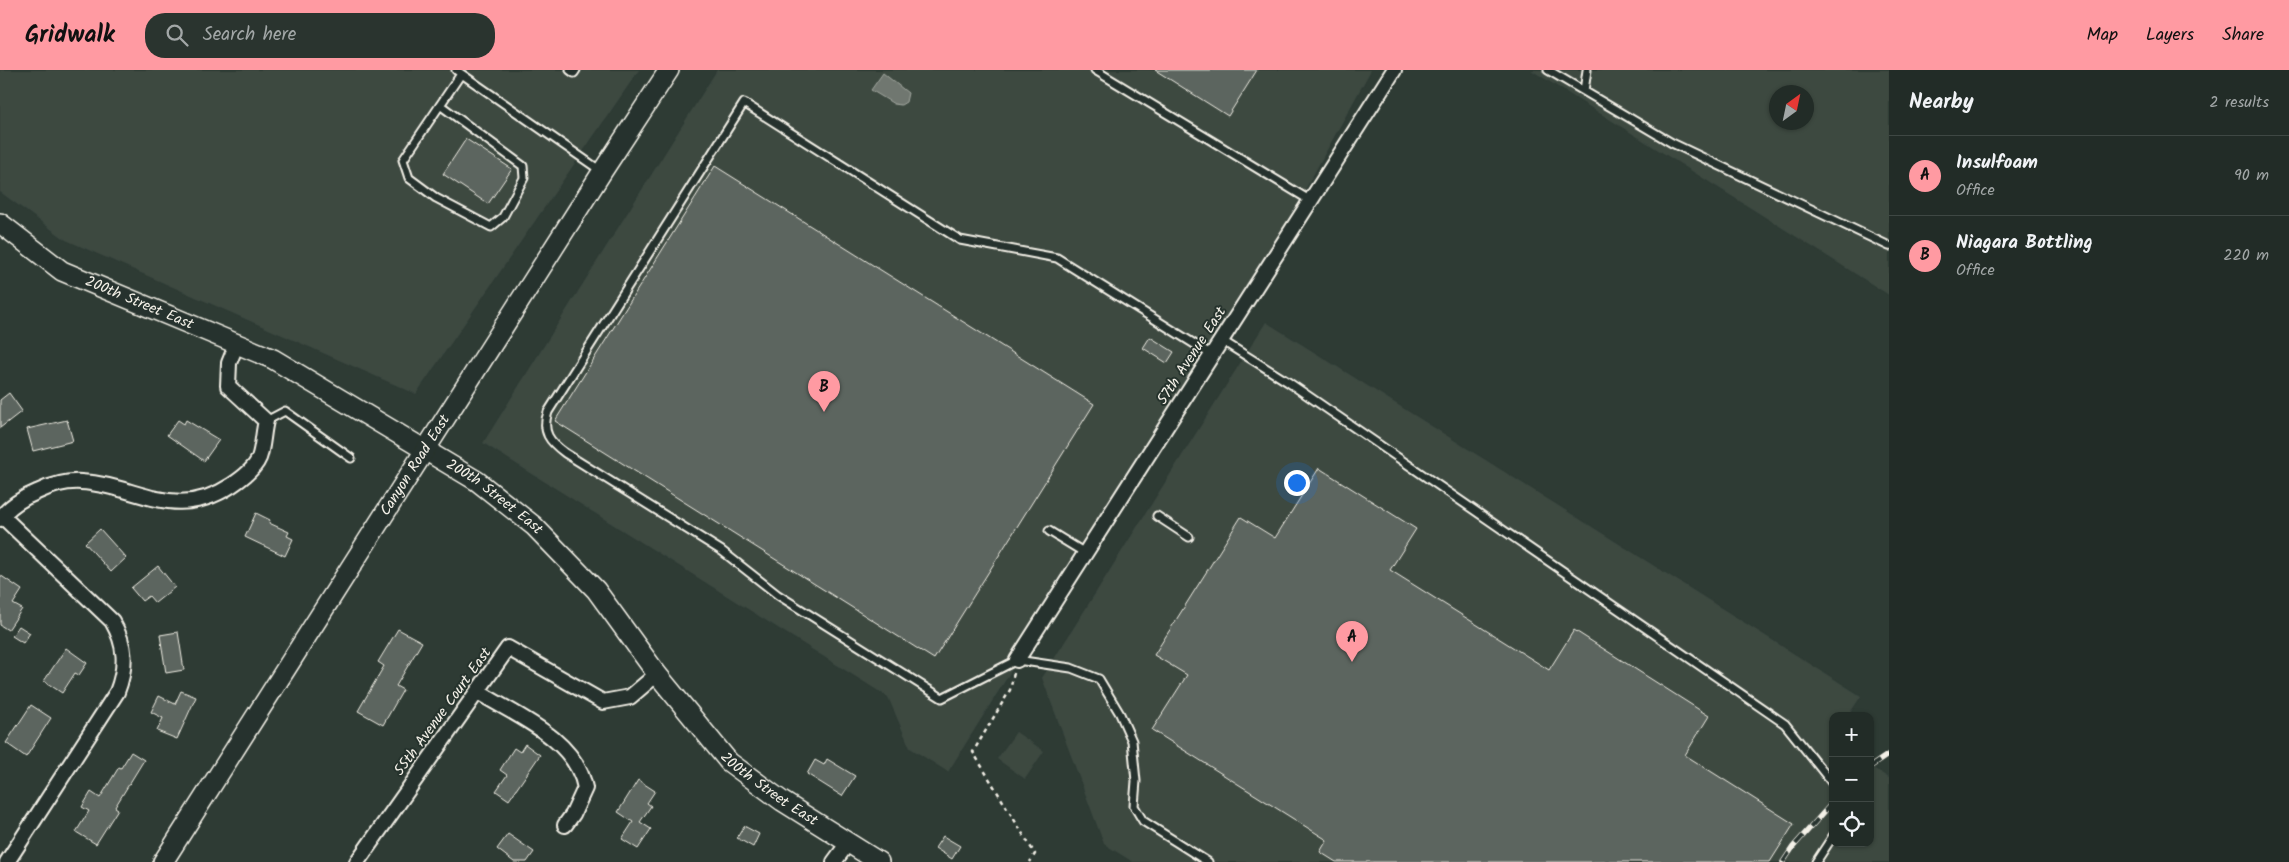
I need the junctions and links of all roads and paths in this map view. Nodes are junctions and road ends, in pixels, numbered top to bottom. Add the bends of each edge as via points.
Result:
1 (570, 70) edge
2 (576, 70) edge
3 (669, 70) edge
4 (1094, 70) edge
5 (1394, 70) edge
6 (1548, 70) edge
7 (1587, 70) edge
8 (458, 72) edge
9 (1584, 91) junction
10 (440, 105) junction
11 (602, 172) junction
12 (1310, 201) junction
13 (0, 223) edge
14 (1889, 246) edge
15 (1221, 340) junction
16 (237, 343) junction
17 (1212, 355) junction
18 (266, 421) junction
19 (426, 449) junction
20 (351, 458) dead end
21 (1157, 516) dead end
22 (1, 517) edge
23 (1049, 531) dead end
24 (1189, 537) dead end
25 (1085, 554) junction
26 (1017, 660) junction
27 (657, 674) junction
28 (478, 692) junction
29 (1829, 779) edge
30 (565, 825) dead end
31 (1829, 842) edge
32 (848, 843) junction
33 (7, 862) edge
34 (163, 862) edge
35 (357, 862) edge
36 (834, 862) edge
37 (879, 862) edge
38 (1030, 862) edge
39 (1208, 862) edge
40 (1816, 862) edge

1 - 2 lane via 574,73
3 - 11 street, Canyon Road East
4 - 12 lane
5 - 12 street, 57th Avenue East
6 - 9 lane
7 - 9 lane
8 - 10 lane
8 - 11 lane
9 - 14 lane via 1672,143
10 - 10 lane via 403,160 409,178 436,198 491,227 503,217 524,178 523,166
11 - 19 street, Canyon Road East
12 - 15 street, 57th Avenue East
13 - 16 street, 200th Street East via 62,271
15 - 17 street, 57th Avenue East
15 - 29 lane via 1296,388 1785,724
16 - 18 street via 229,363 228,386
16 - 19 street, 200th Street East via 273,359
17 - 25 street, 57th Avenue East
17 - 26 lane via 1058,258 960,240 744,103 548,412 545,430 549,439 565,453 722,551 778,595 942,698
18 - 20 lane via 285,411
18 - 22 street via 258,459 235,483 209,496 168,502 104,485 79,482 56,485 30,495
19 - 27 street, 200th Street East via 477,481 534,526 596,590
19 - 34 street, Canyon Road East
21 - 24 lane
22 - 33 street via 112,621 124,652 124,671 117,692
23 - 25 lane
25 - 26 street, 57th Avenue East
26 - 38 path via 1010,690 973,752 1035,854
26 - 39 lane via 1071,668 1099,679 1132,741 1136,782 1134,806 1143,821
27 - 28 street, 55th Avenue Court East via 630,697 603,702 508,648
27 - 32 street, 200th Street East via 730,762 782,801
28 - 30 street via 558,741 573,756 585,788
28 - 35 street, 55th Avenue Court East
31 - 40 lane
32 - 36 street
32 - 37 street, 200th Street East

